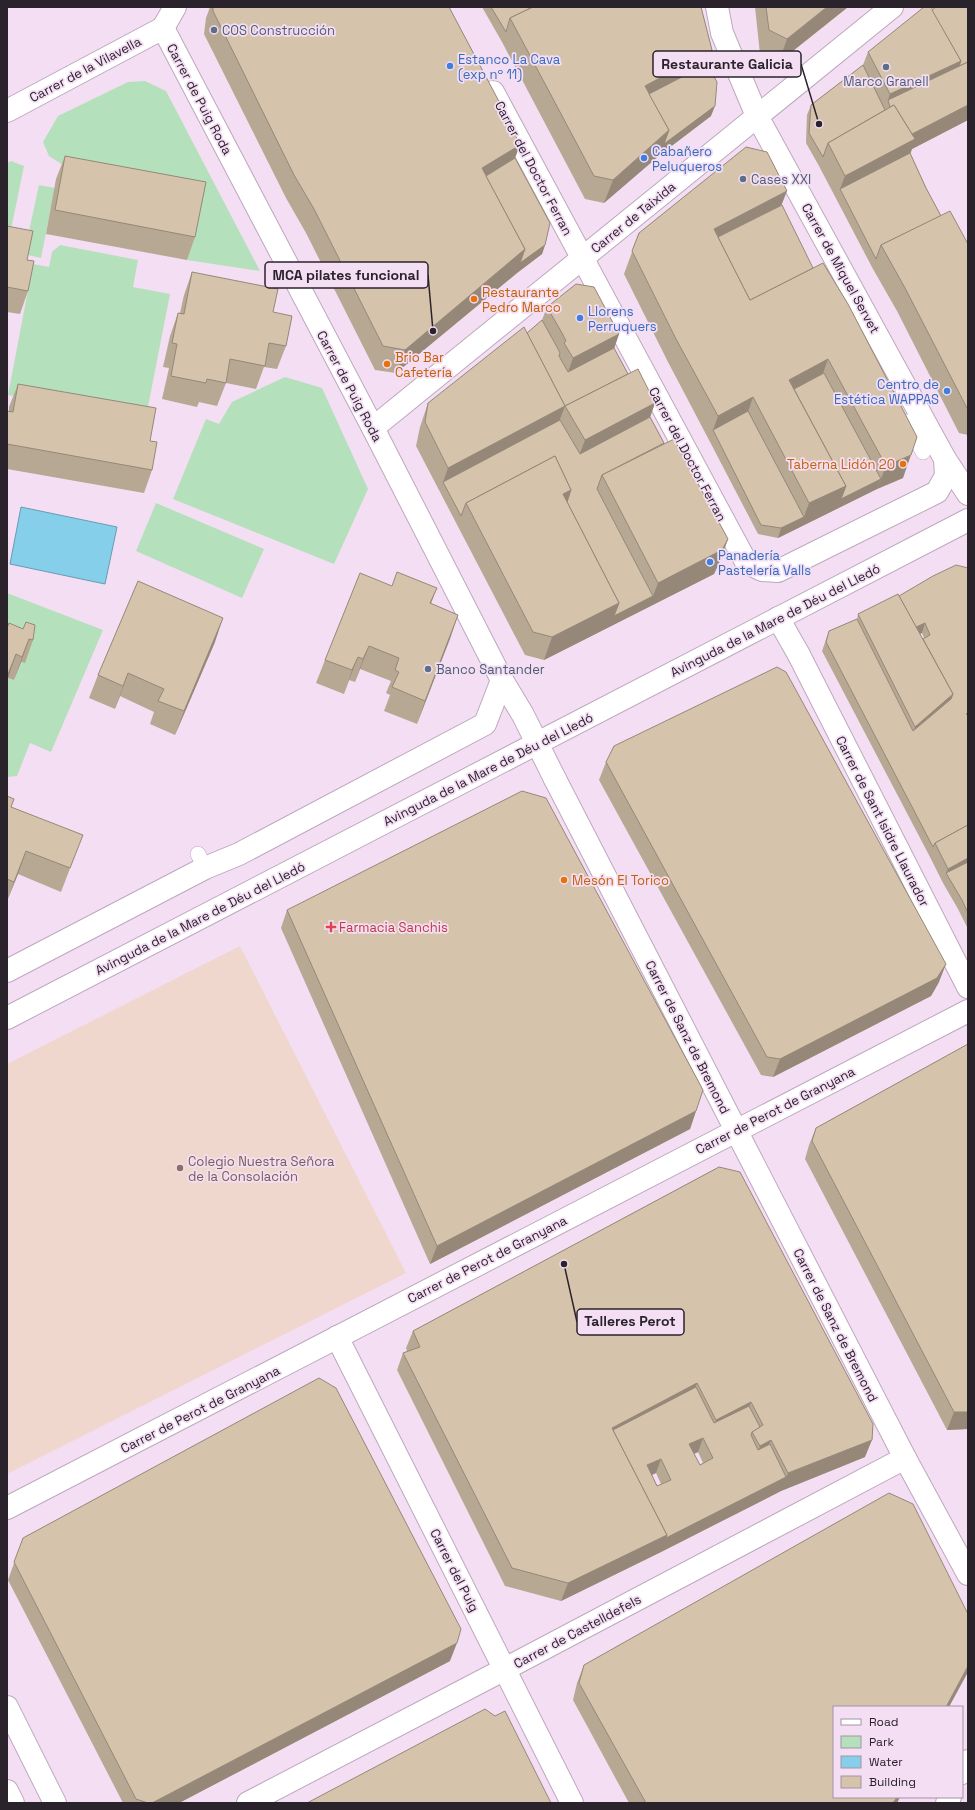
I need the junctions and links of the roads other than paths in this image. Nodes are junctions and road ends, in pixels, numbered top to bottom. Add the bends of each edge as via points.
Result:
1 (175, 7) edge
2 (718, 7) edge
3 (892, 7) edge
4 (163, 28) junction
5 (485, 77) edge
6 (7, 111) edge
7 (757, 116) junction
8 (582, 258) junction
9 (886, 351) junction
10 (891, 390) edge
11 (902, 411) edge
12 (372, 428) junction
13 (923, 452) dead end
14 (945, 459) junction
15 (968, 494) edge
16 (968, 520) edge
17 (778, 618) junction
18 (502, 680) junction
19 (538, 743) junction
20 (7, 971) edge
21 (968, 987) edge
22 (968, 1011) edge
23 (7, 1018) edge
24 (736, 1130) junction
25 (337, 1337) junction
26 (905, 1458) junction
27 (7, 1508) edge
28 (968, 1574) edge
29 (505, 1669) junction
30 (7, 1707) edge
31 (968, 1761) edge
32 (963, 1771) edge
33 (7, 1791) edge
34 (13, 1803) edge
35 (54, 1803) edge
36 (248, 1803) edge
37 (572, 1803) edge

1 - 4 street
2 - 7 street, Carrer de Miquel Servet via 722,33
3 - 7 street, Carrer de Taixida
4 - 6 street, Carrer de la Vilavella
4 - 12 street, Carrer de Puig Roda
5 - 8 street, Carrer del Doctor Ferran
7 - 8 street, Carrer de Taixida
7 - 9 street, Carrer de Miquel Servet
8 - 12 street, Carrer de Taixida
8 - 14 street, Carrer del Doctor Ferran via 746,562 762,570 778,571 937,492 946,476
9 - 10 lane via 884,376
9 - 14 street, Carrer de Miquel Servet
11 - 13 lane
12 - 18 street, Carrer de Puig Roda
14 - 15 street
16 - 17 street, Avinguda de la Mare de Déu del Lledó
17 - 19 street, Avinguda de la Mare de Déu del Lledó
17 - 21 street, Carrer de Sant Isidre Llaurador
18 - 19 street, Carrer de Puig Roda
18 - 20 street via 485,724 239,854 202,861
19 - 23 street, Avinguda de la Mare de Déu del Lledó
19 - 24 street, Carrer de Sanz de Bremond
22 - 24 street, Carrer de Perot de Granyana
24 - 25 street, Carrer de Perot de Granyana
24 - 26 street, Carrer de Sanz de Bremond
25 - 27 street, Carrer de Perot de Granyana
25 - 29 street, Carrer del Puig
26 - 28 street, Carrer de Sanz de Bremond
26 - 29 street, Carrer de Castelldefels
29 - 36 street, Carrer de Castelldefels
29 - 37 street, Carrer del Puig
30 - 35 street
31 - 32 street
33 - 34 street

